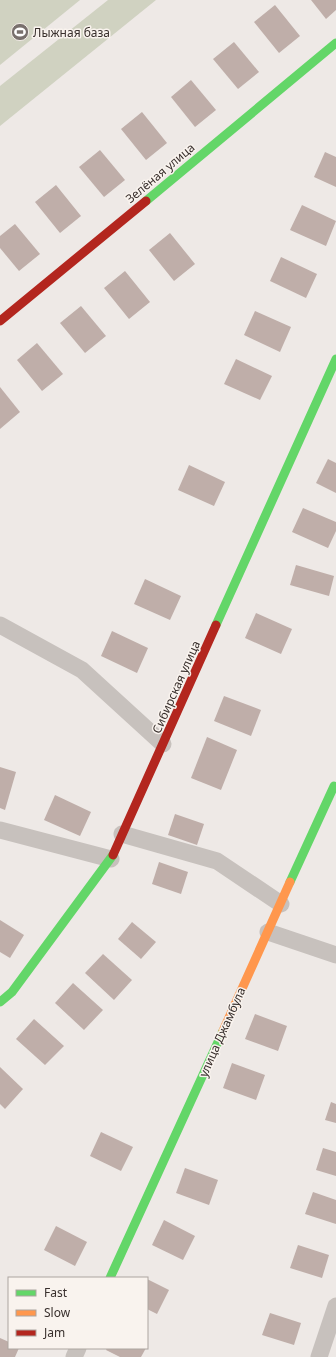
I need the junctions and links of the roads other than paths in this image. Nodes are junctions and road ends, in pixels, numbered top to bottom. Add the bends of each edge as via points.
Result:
1 (336, 43) edge
2 (0, 321) edge
3 (336, 359) edge
4 (0, 625) edge
5 (163, 744) junction
6 (334, 786) dead end
7 (0, 830) edge
8 (122, 834) junction
9 (111, 859) junction
10 (281, 904) junction
11 (268, 932) junction
12 (336, 955) edge
13 (0, 1002) edge
14 (110, 1277) edge
15 (336, 1306) edge
16 (319, 1357) edge

1 - 2 street, Зелёная улица
3 - 5 street, Сибирская улица
4 - 5 street via 82,670
5 - 8 street, Сибирская улица
6 - 10 street, улица Джамбула
7 - 9 street
8 - 9 street, Сибирская улица
8 - 10 street via 217,861
9 - 13 street, Сибирская улица via 12,992
10 - 11 street, улица Джамбула
11 - 12 street
11 - 14 street, улица Джамбула
15 - 16 street

